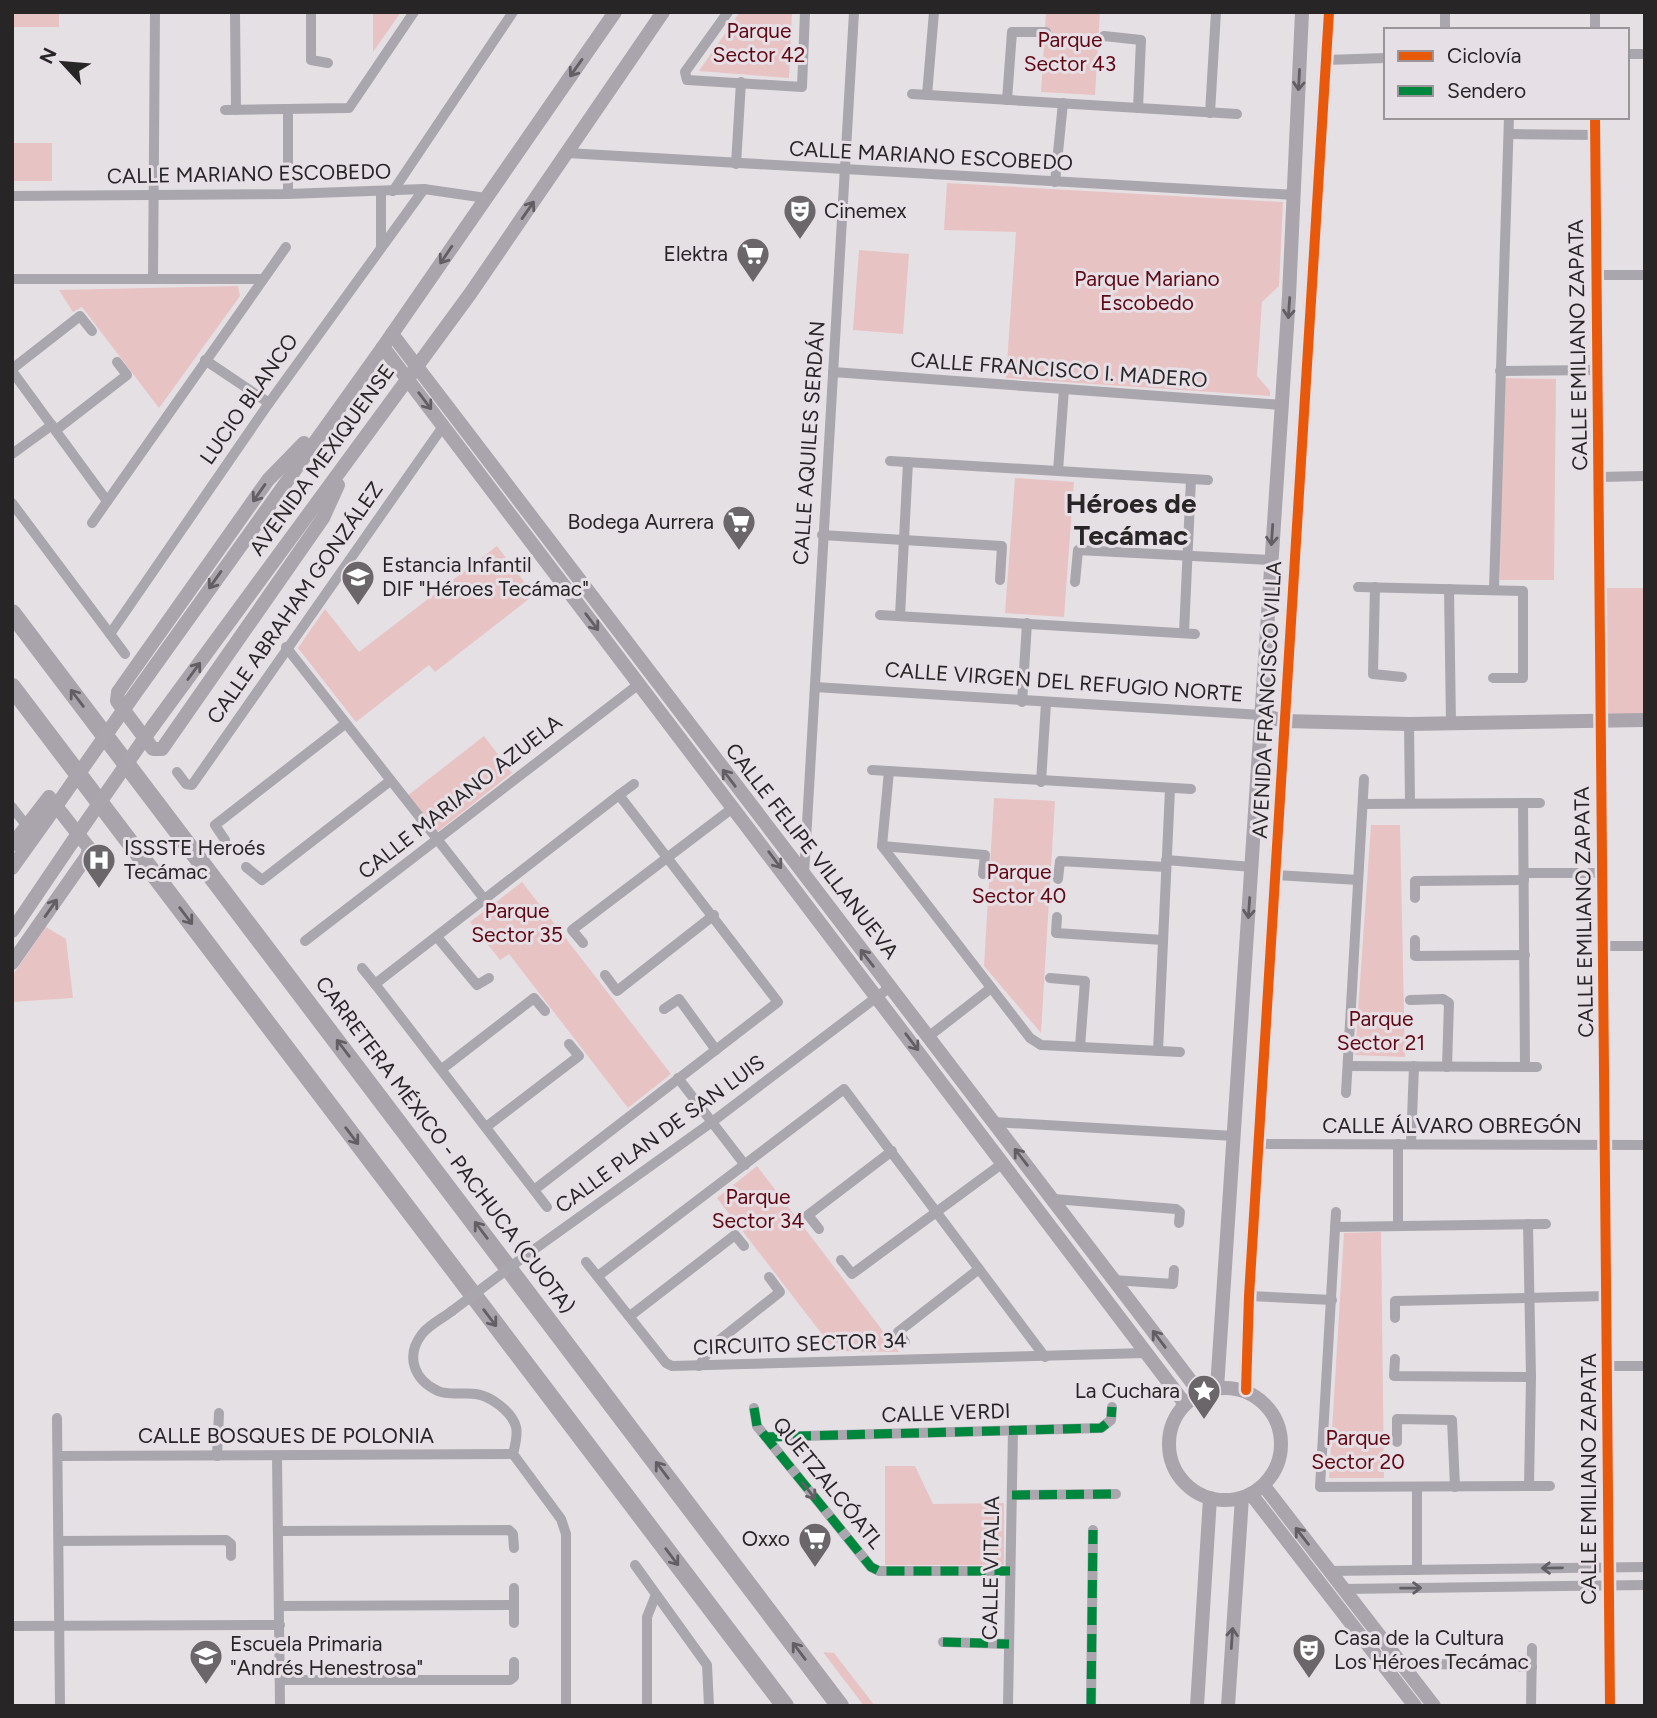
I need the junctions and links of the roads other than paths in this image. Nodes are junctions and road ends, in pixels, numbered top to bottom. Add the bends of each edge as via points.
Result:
1 (155, 12) edge
2 (235, 12) edge
3 (311, 12) edge
4 (414, 12) edge
5 (615, 12) edge
6 (663, 12) edge
7 (728, 12) edge
8 (805, 12) edge
9 (854, 12) edge
10 (934, 12) edge
11 (1216, 12) edge
12 (1302, 12) edge
13 (1329, 12) edge
14 (510, 13) edge
15 (1046, 32) dead end
16 (1104, 36) dead end
17 (1384, 58) edge
18 (1326, 60) junction
19 (328, 63) dead end
20 (741, 82) junction
21 (912, 94) dead end
22 (927, 95) junction
23 (1007, 100) junction
24 (1063, 103) junction
25 (1138, 108) junction
26 (288, 110) junction
27 (1210, 113) junction
28 (1237, 114) dead end
29 (1509, 119) edge
30 (1595, 119) edge
31 (1510, 134) junction
32 (1595, 135) junction
33 (567, 153) junction
34 (736, 164) junction
35 (845, 171) junction
36 (1055, 182) junction
37 (424, 189) junction
38 (381, 191) junction
39 (393, 191) junction
40 (288, 194) junction
41 (154, 195) junction
42 (1294, 195) junction
43 (12, 196) edge
44 (486, 198) junction
45 (286, 247) dead end
46 (381, 248) junction
47 (1597, 275) junction
48 (1645, 275) edge
49 (12, 279) edge
50 (153, 279) junction
51 (263, 279) junction
52 (92, 331) dead end
53 (392, 334) junction
54 (383, 347) junction
55 (205, 360) junction
56 (117, 362) dead end
57 (417, 365) junction
58 (12, 370) edge
59 (1597, 370) junction
60 (1500, 371) junction
61 (833, 372) junction
62 (408, 378) junction
63 (1064, 389) junction
64 (269, 402) junction
65 (1282, 405) junction
66 (338, 406) junction
67 (444, 425) junction
68 (54, 427) junction
69 (12, 454) edge
70 (349, 458) junction
71 (890, 461) dead end
72 (908, 462) junction
73 (1058, 471) junction
74 (1645, 476) edge
75 (1599, 477) junction
76 (1191, 479) junction
77 (1208, 480) dead end
78 (107, 501) junction
79 (12, 503) edge
80 (92, 523) dead end
81 (822, 535) junction
82 (904, 539) junction
83 (1188, 556) junction
84 (1270, 560) junction
85 (1000, 580) dead end
86 (1075, 582) dead end
87 (1358, 587) dead end
88 (1375, 587) junction
89 (1449, 589) junction
90 (1494, 589) junction
91 (12, 613) edge
92 (880, 615) dead end
93 (900, 615) junction
94 (1027, 623) junction
95 (1184, 633) junction
96 (110, 634) junction
97 (1195, 634) dead end
98 (286, 647) junction
99 (125, 653) dead end
100 (1402, 677) dead end
101 (1493, 678) dead end
102 (639, 684) junction
103 (12, 687) edge
104 (815, 687) junction
105 (1022, 702) junction
106 (1046, 703) junction
107 (1261, 715) junction
108 (1601, 720) junction
109 (1645, 720) edge
110 (1284, 721) junction
111 (345, 724) junction
112 (1409, 724) junction
113 (1451, 724) junction
114 (872, 770) dead end
115 (888, 771) junction
116 (177, 772) dead end
117 (1364, 779) dead end
118 (390, 781) junction
119 (1041, 782) junction
120 (634, 784) dead end
121 (1170, 789) junction
122 (1191, 789) dead end
123 (619, 795) junction
124 (1410, 803) junction
125 (1522, 803) junction
126 (1541, 803) dead end
127 (1363, 804) junction
128 (12, 807) edge
129 (734, 807) junction
130 (751, 817) junction
131 (26, 825) junction
132 (225, 840) dead end
133 (437, 840) junction
134 (12, 845) edge
135 (882, 846) junction
136 (668, 857) junction
137 (1166, 863) junction
138 (246, 867) dead end
139 (1252, 867) junction
140 (12, 868) edge
141 (1604, 873) junction
142 (983, 874) dead end
143 (1276, 875) junction
144 (804, 876) junction
145 (1524, 876) junction
146 (1058, 879) dead end
147 (1358, 880) junction
148 (1415, 898) dead end
149 (485, 900) junction
150 (713, 915) junction
151 (1057, 917) dead end
152 (12, 931) edge
153 (437, 937) junction
154 (1163, 940) junction
155 (1415, 940) dead end
156 (305, 941) dead end
157 (583, 943) dead end
158 (1606, 946) junction
159 (1645, 946) edge
160 (1525, 955) junction
161 (12, 963) edge
162 (362, 968) dead end
163 (605, 975) dead end
164 (489, 978) dead end
165 (1050, 978) dead end
166 (374, 984) junction
167 (890, 988) junction
168 (991, 988) junction
169 (877, 996) junction
170 (1410, 1000) dead end
171 (664, 1009) dead end
172 (545, 1011) dead end
173 (928, 1037) junction
174 (569, 1044) dead end
175 (1080, 1047) junction
176 (716, 1050) junction
177 (1158, 1051) junction
178 (1180, 1052) dead end
179 (1348, 1066) junction
180 (1414, 1066) junction
181 (1447, 1067) junction
182 (1525, 1067) junction
183 (1537, 1067) dead end
184 (442, 1069) junction
185 (678, 1078) junction
186 (1346, 1093) dead end
187 (712, 1122) junction
188 (993, 1122) junction
189 (486, 1127) junction
190 (1234, 1136) junction
191 (1258, 1144) junction
192 (1398, 1144) junction
193 (1411, 1144) junction
194 (1645, 1145) edge
195 (1605, 1146) junction
196 (892, 1152) junction
197 (1003, 1163) junction
198 (745, 1165) junction
199 (534, 1190) junction
200 (1054, 1199) junction
201 (547, 1207) dead end
202 (1336, 1212) dead end
203 (938, 1213) junction
204 (1180, 1223) dead end
205 (1528, 1224) junction
206 (1546, 1224) dead end
207 (1398, 1226) junction
208 (1335, 1227) junction
209 (819, 1229) dead end
210 (744, 1246) dead end
211 (841, 1260) dead end
212 (586, 1262) dead end
213 (979, 1269) junction
214 (1174, 1270) dead end
215 (598, 1276) junction
216 (769, 1277) dead end
217 (1113, 1280) junction
218 (1249, 1296) junction
219 (1608, 1296) junction
220 (1529, 1299) junction
221 (1332, 1300) junction
222 (631, 1316) junction
223 (1395, 1318) dead end
224 (905, 1342) dead end
225 (1146, 1353) junction
226 (1045, 1357) junction
227 (1395, 1359) dead end
228 (699, 1366) junction
229 (1607, 1366) junction
230 (1645, 1366) edge
231 (1531, 1377) junction
232 (1217, 1388) junction
233 (1246, 1390) junction
234 (1200, 1393) junction
235 (1185, 1405) junction
236 (1112, 1407) dead end
237 (754, 1408) dead end
238 (219, 1413) dead end
239 (57, 1418) dead end
240 (1013, 1430) junction
241 (766, 1437) junction
242 (1397, 1441) dead end
243 (513, 1454) junction
244 (59, 1456) junction
245 (217, 1456) junction
246 (277, 1456) junction
247 (1455, 1486) junction
248 (1529, 1486) junction
249 (1550, 1486) dead end
250 (1417, 1488) junction
251 (1252, 1492) junction
252 (1116, 1494) dead end
253 (1012, 1495) junction
254 (1210, 1498) junction
255 (1093, 1530) dead end
256 (278, 1531) junction
257 (60, 1541) junction
258 (514, 1548) dead end
259 (231, 1556) dead end
260 (635, 1565) dead end
261 (1609, 1567) junction
262 (1645, 1567) edge
263 (1417, 1570) junction
264 (1010, 1571) junction
265 (1329, 1571) junction
266 (1609, 1585) junction
267 (1645, 1585) edge
268 (514, 1587) dead end
269 (1343, 1589) junction
270 (655, 1597) junction
271 (514, 1605) junction
272 (279, 1606) junction
273 (514, 1623) dead end
274 (60, 1625) junction
275 (280, 1625) junction
276 (12, 1626) edge
277 (943, 1642) dead end
278 (1009, 1644) junction
279 (1532, 1648) dead end
280 (514, 1662) dead end
281 (1401, 1663) junction
282 (1532, 1667) junction
283 (280, 1680) junction
284 (60, 1706) edge
285 (280, 1706) edge
286 (566, 1706) edge
287 (647, 1706) edge
288 (709, 1706) edge
289 (785, 1706) edge
290 (841, 1706) edge
291 (1008, 1706) edge
292 (1091, 1706) edge
293 (1197, 1706) edge
294 (1228, 1706) edge
295 (1415, 1706) edge
296 (1434, 1706) edge
297 (1531, 1706) edge
298 (1610, 1706) edge

1 - 41 street
2 - 26 street via 230,110
3 - 19 street via 311,60
4 - 26 street via 349,108
5 -> 44 main road, AVENIDA MEXIQUENSE
6 - 33 main road, AVENIDA MEXIQUENSE
7 - 20 street via 684,77
8 - 20 street via 802,87
9 - 35 street, CALLE AQUILES SERDÁN
10 - 22 street
11 - 27 street
12 -> 42 main road, AVENIDA FRANCISCO VILLA
13 - 18 main road, AVENIDA FRANCISCO VILLA
14 - 39 street
15 - 23 street via 1012,32
16 - 25 street via 1141,40
17 - 18 street
18 - 110 main road, AVENIDA FRANCISCO VILLA
20 - 34 street
21 - 22 street
22 - 23 street
23 - 24 street
24 - 25 street
24 - 36 street
25 - 27 street
26 - 40 street
27 - 28 street
29 - 31 street
30 - 32 street, CALLE EMILIANO ZAPATA
31 - 32 street
31 - 60 street
32 - 47 street, CALLE EMILIANO ZAPATA
33 - 34 street, CALLE MARIANO ESCOBEDO
57 -> 33 main road, AVENIDA MEXIQUENSE
34 - 35 street, CALLE MARIANO ESCOBEDO
35 - 36 street, CALLE MARIANO ESCOBEDO
35 - 61 street, CALLE AQUILES SERDÁN
36 - 42 street, CALLE MARIANO ESCOBEDO
37 - 39 street, CALLE MARIANO ESCOBEDO
37 - 44 street, CALLE MARIANO ESCOBEDO
37 - 46 street, LUCIO BLANCO
38 - 39 street, CALLE MARIANO ESCOBEDO
38 - 40 street, CALLE MARIANO ESCOBEDO
38 - 46 street
40 - 41 street, CALLE MARIANO ESCOBEDO
41 - 43 street, CALLE MARIANO ESCOBEDO
41 - 50 street
42 -> 65 main road, AVENIDA FRANCISCO VILLA
44 -> 53 main road, AVENIDA MEXIQUENSE
45 - 51 street
46 - 64 street, LUCIO BLANCO
47 - 48 street
47 - 59 street, CALLE EMILIANO ZAPATA
49 - 50 street
50 - 51 street
51 - 55 street
52 - 58 street via 80,316
53 - 54 main road, AVENIDA MEXIQUENSE
53 - 57 main road, CALLE FELIPE VILLANUEVA
54 - 62 main road, CALLE FELIPE VILLANUEVA
54 - 66 main road, AVENIDA MEXIQUENSE
55 - 64 street
55 - 78 street
56 - 68 street via 127,375
57 - 62 main road, AVENIDA MEXIQUENSE
130 -> 57 main road, CALLE FELIPE VILLANUEVA
58 - 68 street
59 - 60 street
59 - 75 street, CALLE EMILIANO ZAPATA
60 - 90 street
61 - 63 street, CALLE FRANCISCO I. MADERO
61 - 81 street, CALLE AQUILES SERDÁN
62 -> 67 main road, CALLE FELIPE VILLANUEVA
62 - 70 main road, AVENIDA MEXIQUENSE
63 - 65 street, CALLE FRANCISCO I. MADERO
63 - 73 street
64 - 96 street, LUCIO BLANCO
65 -> 84 main road, AVENIDA FRANCISCO VILLA
66 -> 70 main road via 268,480 118,692 117,701 153,749 162,749 323,518
66 -> 140 main road, AVENIDA MEXIQUENSE, bridge
67 - 98 street, CALLE ABRAHAM GONZÁLEZ
67 -> 102 main road, CALLE FELIPE VILLANUEVA
68 - 69 street
68 - 78 street
152 -> 70 main road, AVENIDA MEXIQUENSE, bridge via 153,726
71 - 72 street
72 - 73 street
72 - 82 street
73 - 76 street
74 - 75 street
75 - 108 street, CALLE EMILIANO ZAPATA
76 - 77 street
76 - 83 street
78 - 80 street
79 - 96 street
81 - 82 street
81 - 104 street, CALLE AQUILES SERDÁN
82 - 85 street via 1002,546
82 - 93 street
83 - 84 street
83 - 86 street via 1078,550
83 - 95 street
84 - 107 main road, AVENIDA FRANCISCO VILLA
87 - 88 street
88 - 89 street
88 - 100 street via 1373,674
89 - 90 street
89 - 113 street
90 - 101 street via 1523,591 1523,678
290 -> 91 highway, CARRETERA MÉXICO - PACHUCA (CUOTA)
92 - 93 street
93 - 94 street
94 - 95 street
94 - 105 street
95 - 97 street
96 - 99 street
98 - 111 street
98 - 116 street, CALLE ABRAHAM GONZÁLEZ via 192,785
102 - 129 main road, CALLE FELIPE VILLANUEVA
102 - 133 street, CALLE MARIANO AZUELA
103 -> 289 highway
104 - 105 street, CALLE VIRGEN DEL REFUGIO NORTE
104 - 144 street, CALLE AQUILES SERDÁN
105 - 106 street, CALLE VIRGEN DEL REFUGIO NORTE
106 - 107 street, CALLE VIRGEN DEL REFUGIO NORTE
106 - 119 street
107 - 110 main road, CALLE VIRGEN DEL REFUGIO NORTE
107 - 139 main road, AVENIDA FRANCISCO VILLA
108 - 109 main road, CALLE VIRGEN DEL REFUGIO NORTE
108 - 113 main road, CALLE VIRGEN DEL REFUGIO NORTE
108 - 141 street, CALLE EMILIANO ZAPATA
110 - 112 main road, CALLE VIRGEN DEL REFUGIO NORTE
110 - 143 main road, AVENIDA FRANCISCO VILLA
111 - 118 street
111 - 132 street via 215,825
112 - 113 main road, CALLE VIRGEN DEL REFUGIO NORTE
112 - 124 street
114 - 115 street
115 - 119 street
115 - 135 street
117 - 127 street
118 - 133 street
118 - 138 street via 261,880
119 - 121 street
120 - 123 street
121 - 122 street
121 - 137 street
123 - 136 street
123 - 149 street
124 - 125 street
124 - 127 street
125 - 126 street
125 - 145 street
127 - 147 street
128 - 131 street
129 - 130 main road, CALLE FELIPE VILLANUEVA
129 - 136 street
130 - 144 main road, CALLE FELIPE VILLANUEVA
130 -> 169 main road, CALLE FELIPE VILLANUEVA
131 - 134 main road
161 -> 131 main road via 89,852 49,797
133 - 149 street
133 - 156 street, CALLE MARIANO AZUELA
135 - 142 street via 985,855
135 - 168 street
136 - 150 street
136 - 157 street via 572,930
137 - 139 street
137 - 146 street via 1060,861
137 - 154 street
139 -> 190 main road, AVENIDA FRANCISCO VILLA
141 - 145 street
141 - 158 street, CALLE EMILIANO ZAPATA
143 - 147 street
143 - 191 main road, AVENIDA FRANCISCO VILLA
167 -> 144 main road, CALLE FELIPE VILLANUEVA
145 - 148 street via 1415,881
145 - 160 street
147 - 179 street
149 - 153 street
150 - 163 street via 617,991
150 - 176 street via 778,1003
151 - 154 street via 1056,933
153 - 164 street via 477,985
153 - 166 street
154 - 177 street
155 - 160 street via 1415,956
158 - 159 street
158 - 195 street, CALLE EMILIANO ZAPATA
160 - 182 street
162 - 166 street
165 - 175 street via 1084,982
166 - 184 street
167 - 169 street, CALLE PLAN DE SAN LUIS
167 - 173 main road, CALLE FELIPE VILLANUEVA
168 - 173 street
168 - 175 street via 1030,1038 1041,1045
169 - 187 street, CALLE PLAN DE SAN LUIS
169 -> 197 main road, CALLE FELIPE VILLANUEVA
170 - 181 street via 1443,999 1449,1003
171 - 176 street via 679,999
172 - 184 street via 534,998
173 - 188 main road, CALLE FELIPE VILLANUEVA
174 - 189 street via 579,1056
175 - 177 street
176 - 185 street
177 - 178 street
179 - 180 street
179 - 186 street
180 - 181 street
180 - 193 street
181 - 182 street
182 - 183 street
184 - 189 street
185 - 187 street
185 - 199 street
187 - 198 street
187 - 243 street, CALLE PLAN DE SAN LUIS, bridge via 423,1333 412,1352 413,1368 422,1381 440,1392 490,1398 510,1415 516,1427
188 - 190 street
200 -> 188 main road, CALLE FELIPE VILLANUEVA
189 - 199 street
190 - 232 main road, AVENIDA FRANCISCO VILLA
191 - 192 street, CALLE ÁLVARO OBREGÓN
191 - 218 main road, AVENIDA FRANCISCO VILLA
192 - 193 street, CALLE ÁLVARO OBREGÓN
192 - 207 street
193 - 195 street, CALLE ÁLVARO OBREGÓN
194 - 195 street, CALLE ÁLVARO OBREGÓN
195 - 219 street, CALLE EMILIANO ZAPATA
196 - 198 street via 844,1090
196 - 203 street
196 - 209 street via 808,1215
197 - 203 street
197 - 225 main road, CALLE FELIPE VILLANUEVA
198 - 215 street
199 - 201 street
200 - 204 street via 1176,1209
200 - 217 main road, CALLE FELIPE VILLANUEVA
202 - 208 street
203 - 211 street via 852,1273
203 - 213 street
205 - 206 street
205 - 207 street
205 - 220 street
207 - 208 street
208 - 221 street
210 - 222 street via 735,1235
212 - 215 street, CIRCUITO SECTOR 34
213 - 224 street via 899,1331
213 - 226 street
214 - 217 street via 1173,1284
215 - 222 street, CIRCUITO SECTOR 34
216 - 228 street via 780,1292 712,1346
234 -> 217 main road, CALLE FELIPE VILLANUEVA
218 - 221 street
218 - 233 main road, AVENIDA FRANCISCO VILLA
219 - 220 street
219 - 229 street, CALLE EMILIANO ZAPATA
220 - 223 street via 1395,1301
220 - 231 street
221 - 250 street via 1320,1486
222 - 228 street, CIRCUITO SECTOR 34 via 666,1363
225 - 226 street, CIRCUITO SECTOR 34
225 - 235 main road, CALLE FELIPE VILLANUEVA
226 - 228 street, CIRCUITO SECTOR 34
227 - 231 street via 1394,1376
229 - 230 street
229 - 261 street, CALLE EMILIANO ZAPATA
231 - 248 street
232 - 233 main road
232 - 234 main road
233 - 251 main road via 1275,1415 1281,1433 1282,1452 1275,1470
234 - 235 main road
235 - 254 main road via 1171,1430 1171,1459 1185,1484
236 - 240 street, CALLE VERDI via 1111,1420 1101,1428
237 - 241 street, QUETZALCÓATL via 757,1426
238 - 245 street
239 - 244 street
240 - 241 street, CALLE VERDI
240 - 253 street, CALLE VITALIA
241 -> 264 street, QUETZALCÓATL via 871,1567 879,1571
242 - 247 street via 1397,1419 1452,1420
243 - 246 street, CALLE BOSQUES DE POLONIA
243 - 286 street via 561,1519 566,1534
244 - 245 street, CALLE BOSQUES DE POLONIA
244 - 257 street
245 - 246 street, CALLE BOSQUES DE POLONIA
246 - 256 street
247 - 248 street
247 - 250 street
248 - 249 street
250 - 263 street
251 - 254 main road
265 -> 251 main road
294 -> 251 main road
251 - 295 main road
252 - 253 street
253 - 264 street, CALLE VITALIA
254 - 293 main road
255 - 292 street
256 - 258 street via 509,1530
256 - 272 street
257 - 259 street via 226,1540 231,1544
257 - 274 street
260 - 270 street
261 - 262 street
261 -> 263 street
261 - 266 street, CALLE EMILIANO ZAPATA
263 - 265 street
264 - 278 street, CALLE VITALIA
265 - 269 main road
266 - 267 street
269 -> 266 street
266 - 298 street, CALLE EMILIANO ZAPATA
268 - 271 street
269 - 281 main road
270 - 287 street via 647,1617
270 - 288 street via 707,1665
271 - 272 street
271 - 273 street
272 - 275 street
274 - 275 street
274 - 276 street
274 - 284 street
275 - 283 street
277 - 278 street
278 - 291 street, CALLE VITALIA
279 - 282 street
280 - 283 street via 510,1680
281 - 282 street
281 - 296 main road
282 - 297 street
283 - 285 street

